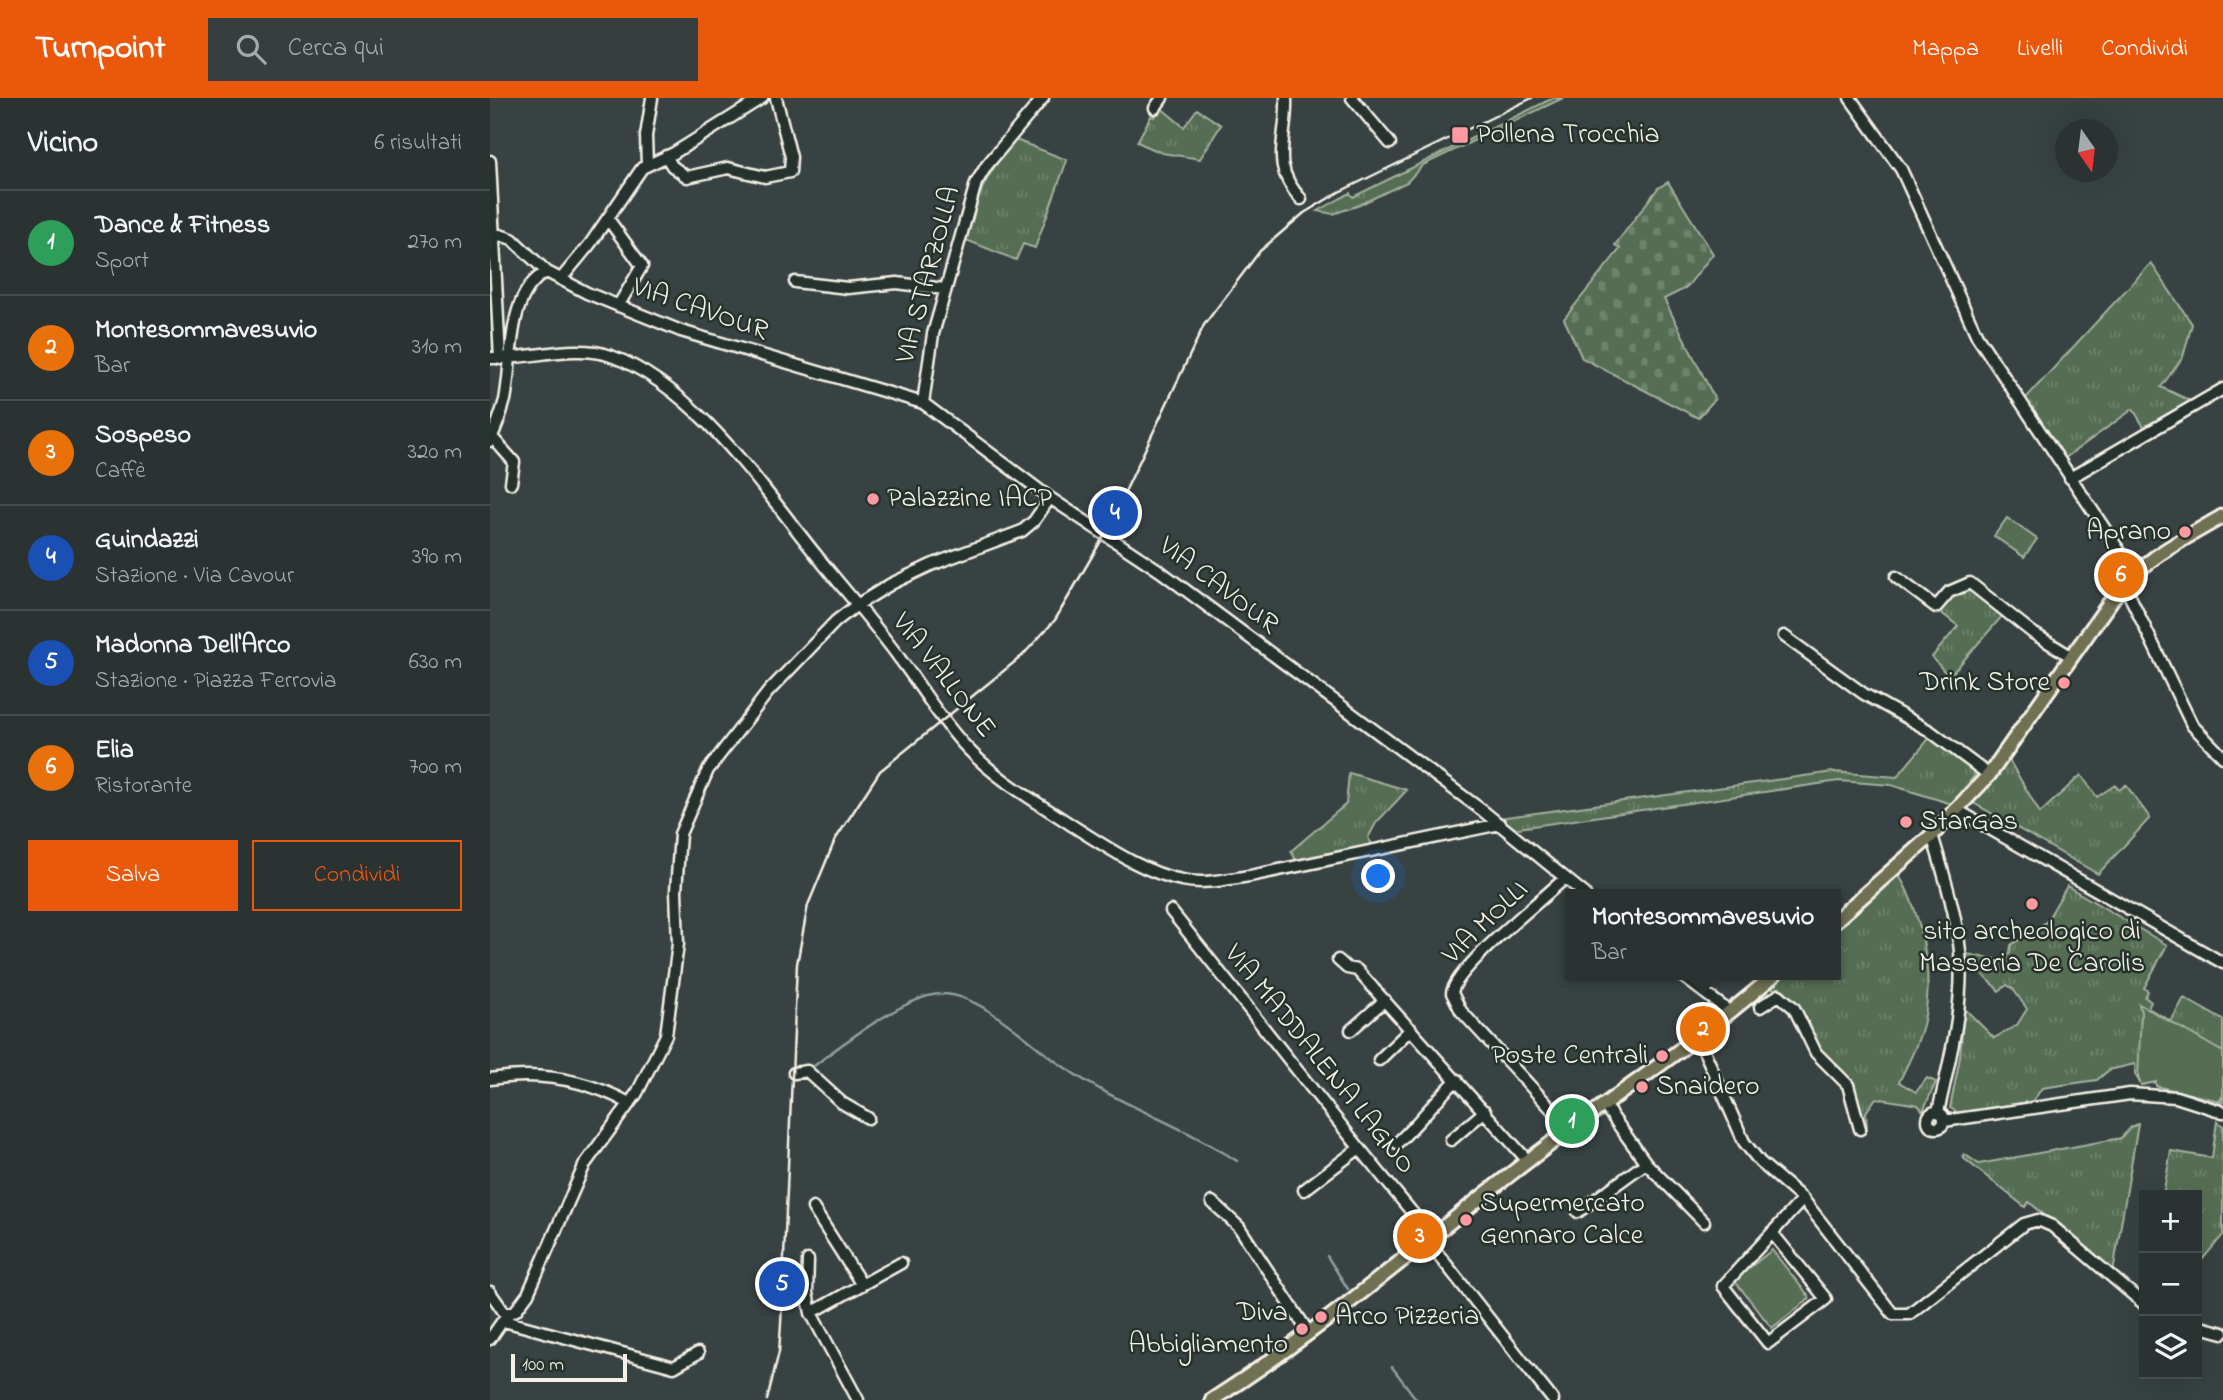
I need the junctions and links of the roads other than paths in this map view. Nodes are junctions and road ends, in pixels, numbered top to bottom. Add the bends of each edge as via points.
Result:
1 (652, 98) edge
2 (762, 98) edge
3 (776, 98) edge
4 (1043, 98) edge
5 (1162, 98) edge
6 (1286, 98) edge
7 (1352, 98) edge
8 (1850, 98) edge
9 (1155, 108) dead end
10 (1390, 143) dead end
11 (666, 156) junction
12 (490, 161) edge
13 (647, 165) junction
14 (1301, 199) dead end
15 (608, 219) junction
16 (492, 239) edge
17 (547, 272) junction
18 (561, 279) junction
19 (796, 282) dead end
20 (944, 289) junction
21 (618, 306) junction
22 (500, 359) edge
23 (2223, 389) edge
24 (923, 402) junction
25 (491, 439) edge
26 (2070, 478) junction
27 (511, 484) dead end
28 (1050, 498) junction
29 (2223, 516) edge
30 (2134, 573) junction
31 (1896, 576) dead end
32 (2124, 584) junction
33 (857, 605) junction
34 (1784, 636) dead end
35 (2071, 657) junction
36 (2223, 757) edge
37 (1989, 775) junction
38 (1957, 810) junction
39 (1500, 824) junction
40 (1932, 835) junction
41 (1565, 878) junction
42 (1578, 889) edge
43 (1171, 911) dead end
44 (1841, 916) edge
45 (1338, 960) dead end
46 (2223, 963) edge
47 (1688, 980) edge
48 (1768, 980) edge
49 (1385, 1000) junction
50 (1760, 1007) dead end
51 (1730, 1012) junction
52 (1411, 1029) junction
53 (1351, 1030) dead end
54 (1699, 1037) junction
55 (1378, 1060) dead end
56 (794, 1073) dead end
57 (490, 1079) edge
58 (1457, 1080) junction
59 (628, 1103) junction
60 (1604, 1105) junction
61 (1485, 1111) junction
62 (2223, 1112) edge
63 (868, 1118) dead end
64 (1570, 1129) junction
65 (1860, 1129) dead end
66 (1451, 1140) dead end
67 (1397, 1143) dead end
68 (1358, 1149) junction
69 (1528, 1161) junction
70 (1646, 1163) junction
71 (1304, 1190) dead end
72 (1803, 1199) junction
73 (1212, 1202) dead end
74 (813, 1208) dead end
75 (1578, 1212) dead end
76 (1704, 1222) dead end
77 (1773, 1234) junction
78 (1429, 1238) junction
79 (808, 1260) dead end
80 (901, 1263) dead end
81 (862, 1285) junction
82 (490, 1292) edge
83 (2139, 1300) edge
84 (811, 1313) junction
85 (505, 1318) junction
86 (2202, 1327) edge
87 (1309, 1333) junction
88 (2223, 1333) edge
89 (490, 1339) edge
90 (698, 1353) dead end
91 (858, 1400) edge
92 (1212, 1400) edge
93 (1553, 1400) edge

1 - 13 street
2 - 11 street
3 - 11 street via 792,157 790,172 765,177 728,168 687,177
4 - 20 street, VIA STARZOLLA via 976,183
5 - 9 street
6 - 14 street via 1281,162
7 - 10 street
8 - 26 street via 1901,169 1977,336
11 - 13 street
12 - 16 street
13 - 15 street via 634,176
15 - 18 street
15 - 21 street via 642,262
16 - 17 street, VIA CAVOUR via 500,235 512,239
16 - 22 street
17 - 18 street, VIA CAVOUR
17 - 22 street via 536,277 524,294
18 - 21 street, VIA CAVOUR
19 - 20 street via 848,288 897,283
20 - 24 street, VIA STARZOLLA
21 - 24 street, VIA CAVOUR via 725,346
22 - 25 street via 504,402
22 - 33 street, VIA VALLONE via 585,353 608,355 642,370 709,424
23 - 26 street
24 - 28 street, VIA CAVOUR
25 - 27 street via 514,463
26 - 30 street
28 - 33 street via 1022,531 931,565
28 - 39 street, VIA CAVOUR via 1153,565
29 - 30 main road
30 - 32 main road
31 - 35 street via 1936,607 1949,592 1970,583
32 - 35 main road
32 - 36 street via 2192,725
33 - 39 street, VIA VALLONE via 950,729 979,760 1095,840 1168,877 1208,882 1250,876
33 - 59 street via 768,692 724,745 700,786 680,834 678,944 666,1035 655,1062
34 - 37 street
35 - 37 main road
37 - 38 main road
38 - 40 main road
38 - 46 street
39 - 41 street, VIA CAVOUR
40 - 44 main road
40 - 62 street via 1957,931 1961,971 1941,1116 2130,1094 2176,1097
41 - 42 street, VIA CAVOUR
41 - 64 street, VIA MOLLI via 1465,970 1452,993 1461,1011
43 - 68 street, VIA MADDALENA LAGNO
45 - 49 street via 1357,970
47 - 51 street
48 - 51 main road
49 - 52 street
49 - 53 street
50 - 65 street via 1779,995 1794,1008 1816,1053 1847,1084
51 - 54 main road
52 - 55 street
52 - 58 street
54 - 60 main road
54 - 72 street via 1744,1142
56 - 63 street via 807,1071 842,1103
57 - 59 street via 517,1075 569,1079
58 - 61 street
58 - 67 street
59 - 85 street via 585,1164 528,1294
60 - 64 main road
60 - 70 street
61 - 66 street
61 - 69 street
64 - 69 main road
68 - 71 street
68 - 78 street, VIA MADDALENA LAGNO
69 - 78 main road
70 - 75 street
70 - 76 street
72 - 77 street
72 - 83 street via 1888,1311 1898,1316 1909,1314 2024,1224 2038,1220 2052,1226
73 - 87 street via 1239,1227
74 - 81 street
77 - 77 street via 1723,1286 1768,1343 1826,1299
78 - 87 main road
78 - 93 street, VIA MADDALENA LAGNO
79 - 84 street
80 - 81 street
81 - 84 street
82 - 85 street
84 - 91 street
85 - 89 street
85 - 90 street via 674,1367
86 - 88 street
87 - 92 main road

